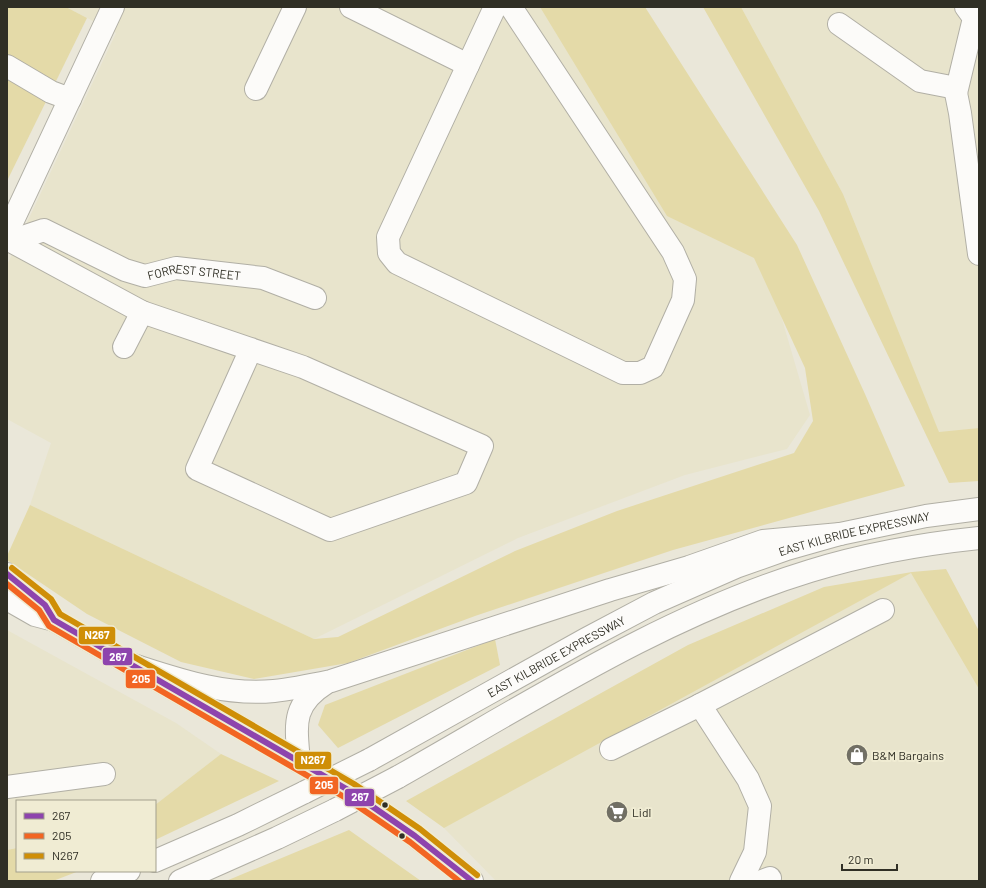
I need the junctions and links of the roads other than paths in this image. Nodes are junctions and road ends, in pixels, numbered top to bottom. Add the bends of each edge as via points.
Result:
1 (113, 7) edge
2 (295, 7) edge
3 (351, 7) edge
4 (495, 7) edge
5 (512, 7) edge
6 (966, 7) edge
7 (839, 24) dead end
8 (468, 65) junction
9 (7, 66) edge
10 (256, 89) dead end
11 (956, 92) junction
12 (70, 99) junction
13 (8, 238) edge
14 (979, 254) edge
15 (315, 298) dead end
16 (142, 312) junction
17 (124, 347) dead end
18 (251, 349) junction
19 (979, 510) edge
20 (840, 534) junction
21 (979, 538) edge
22 (7, 574) edge
23 (7, 599) edge
24 (884, 610) dead end
25 (54, 620) junction
26 (130, 664) junction
27 (331, 680) junction
28 (700, 705) junction
29 (611, 749) dead end
30 (299, 762) junction
31 (104, 774) dead end
32 (7, 787) edge
33 (156, 861) edge
34 (126, 872) edge
35 (102, 881) edge
36 (180, 881) edge
37 (472, 881) edge
38 (741, 881) edge

1 - 12 main road
2 - 10 main road
3 - 8 main road
4 - 8 main road
5 - 8 main road via 673,252 686,279 683,300 653,367 640,373 623,374 397,263 389,253 388,237
6 - 11 main road via 974,18
7 - 11 main road via 920,81 952,87
9 - 12 main road via 51,92
11 - 14 main road
12 - 13 main road
13 - 15 main road, FORREST STREET via 44,230 125,270 145,276 176,268 263,278
13 - 16 main road
16 - 17 main road
16 - 18 main road
18 - 18 main road via 303,367 482,446 466,483 330,530 197,469
19 - 20 main road, EAST KILBRIDE EXPRESSWAY via 926,516
20 - 27 main road via 763,541
20 - 33 main road, EAST KILBRIDE EXPRESSWAY, bridge via 736,567 654,603 369,760 238,825
21 - 36 main road, bridge via 904,548 848,560 809,571 694,615 595,666 335,810
22 - 25 main road via 45,605
23 - 25 main road via 35,615
24 - 28 main road
25 - 26 main road
26 - 27 main road via 221,690 273,691
26 - 30 main road
27 - 30 main road via 312,692 299,712
28 - 29 main road
28 - 38 main road via 748,779 760,806 754,852
30 - 37 main road via 350,792 415,836
31 - 32 main road
34 - 35 main road

